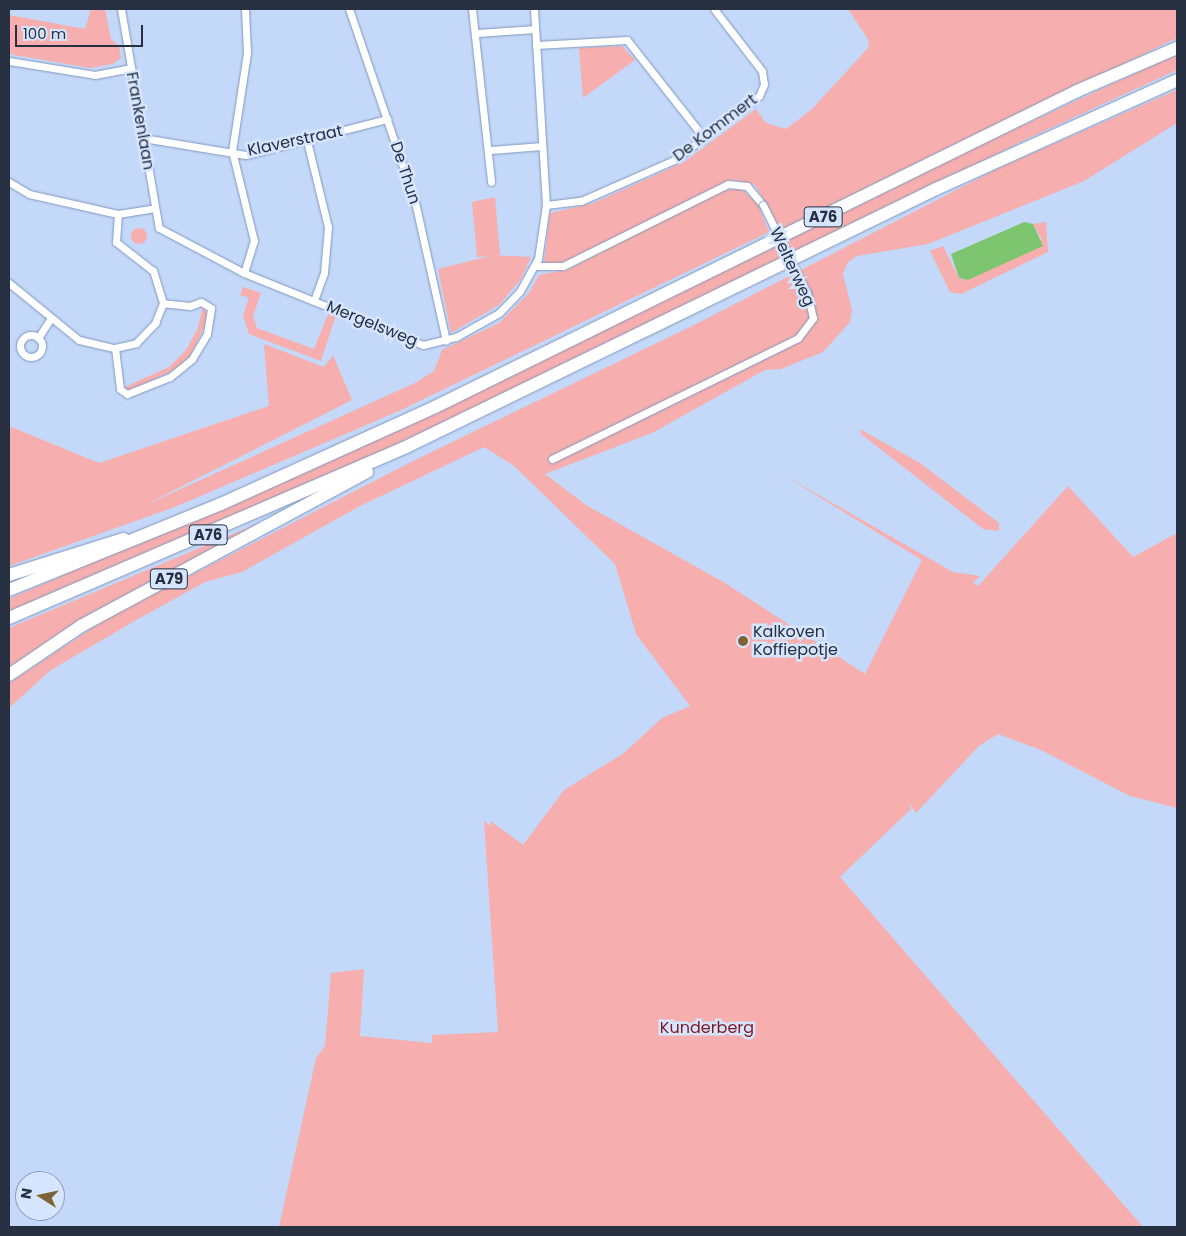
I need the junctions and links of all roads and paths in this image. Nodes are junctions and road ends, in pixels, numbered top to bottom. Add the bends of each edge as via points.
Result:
1 (121, 9) edge
2 (245, 9) edge
3 (349, 9) edge
4 (472, 9) edge
5 (534, 9) edge
6 (714, 9) edge
7 (535, 29) junction
8 (477, 33) junction
9 (536, 45) junction
10 (1177, 48) edge
11 (9, 61) edge
12 (131, 68) junction
13 (1177, 80) edge
14 (387, 119) junction
15 (143, 138) junction
16 (705, 139) junction
17 (308, 141) junction
18 (542, 146) junction
19 (491, 150) junction
20 (232, 151) junction
21 (9, 182) edge
22 (491, 182) dead end
23 (546, 205) junction
24 (154, 208) junction
25 (118, 214) junction
26 (162, 231) joint
27 (535, 266) junction
28 (244, 272) junction
29 (9, 283) edge
30 (314, 300) junction
31 (163, 302) junction
32 (52, 318) junction
33 (38, 338) dead end
34 (446, 341) junction
35 (115, 348) junction
36 (406, 447) junction
37 (552, 459) dead end
38 (150, 534) junction
39 (9, 575) edge
40 (9, 590) edge
41 (9, 618) edge
42 (9, 675) edge

1 - 12 street, Frankenlaan
2 - 20 street via 246,53
3 - 14 street, De Thun
4 - 8 street
5 - 7 street, Mergelsweg
6 - 16 street, De Kommert via 762,71 764,84 756,99
7 - 8 street
7 - 9 street, Mergelsweg
8 - 19 street
9 - 16 street via 627,40
9 - 18 street, Mergelsweg
10 - 38 highway, A76 via 1077,91 512,371
11 - 12 street via 95,74
12 - 15 street, Frankenlaan
13 - 36 highway, A76 via 936,189
14 - 17 street, Klaverstraat
14 - 34 street, De Thun via 415,202
15 - 20 street, Klaverstraat
15 - 24 street, Frankenlaan
16 - 23 street, De Kommert via 674,160 580,200
17 - 20 street, Klaverstraat via 246,155
17 - 30 street via 328,227 324,273
18 - 19 street
18 - 23 street, Mergelsweg
19 - 22 street
20 - 28 street via 254,241
21 - 25 street via 28,194
23 - 27 street, Mergelsweg
24 - 25 street
24 - 26 street, Frankenlaan
25 - 31 street via 116,242 153,271
26 - 28 street, Mergelsweg
27 - 34 street, Mergelsweg via 499,313
27 - 37 street, Welterweg, bridge via 563,266 728,184 747,186 763,205 807,293 813,318 798,338
28 - 30 street, Mergelsweg
29 - 32 street via 44,308
30 - 34 street, Mergelsweg via 410,343
31 - 35 street via 155,324 142,339
31 - 35 street via 190,306 201,302 211,308 207,334 192,359 170,377 127,394 120,389
32 - 33 street
32 - 35 street via 79,340
36 - 41 highway, A76
36 - 42 highway, A79 via 336,492 81,626
38 - 39 highway, A76 via 96,544
38 - 40 highway, A76

